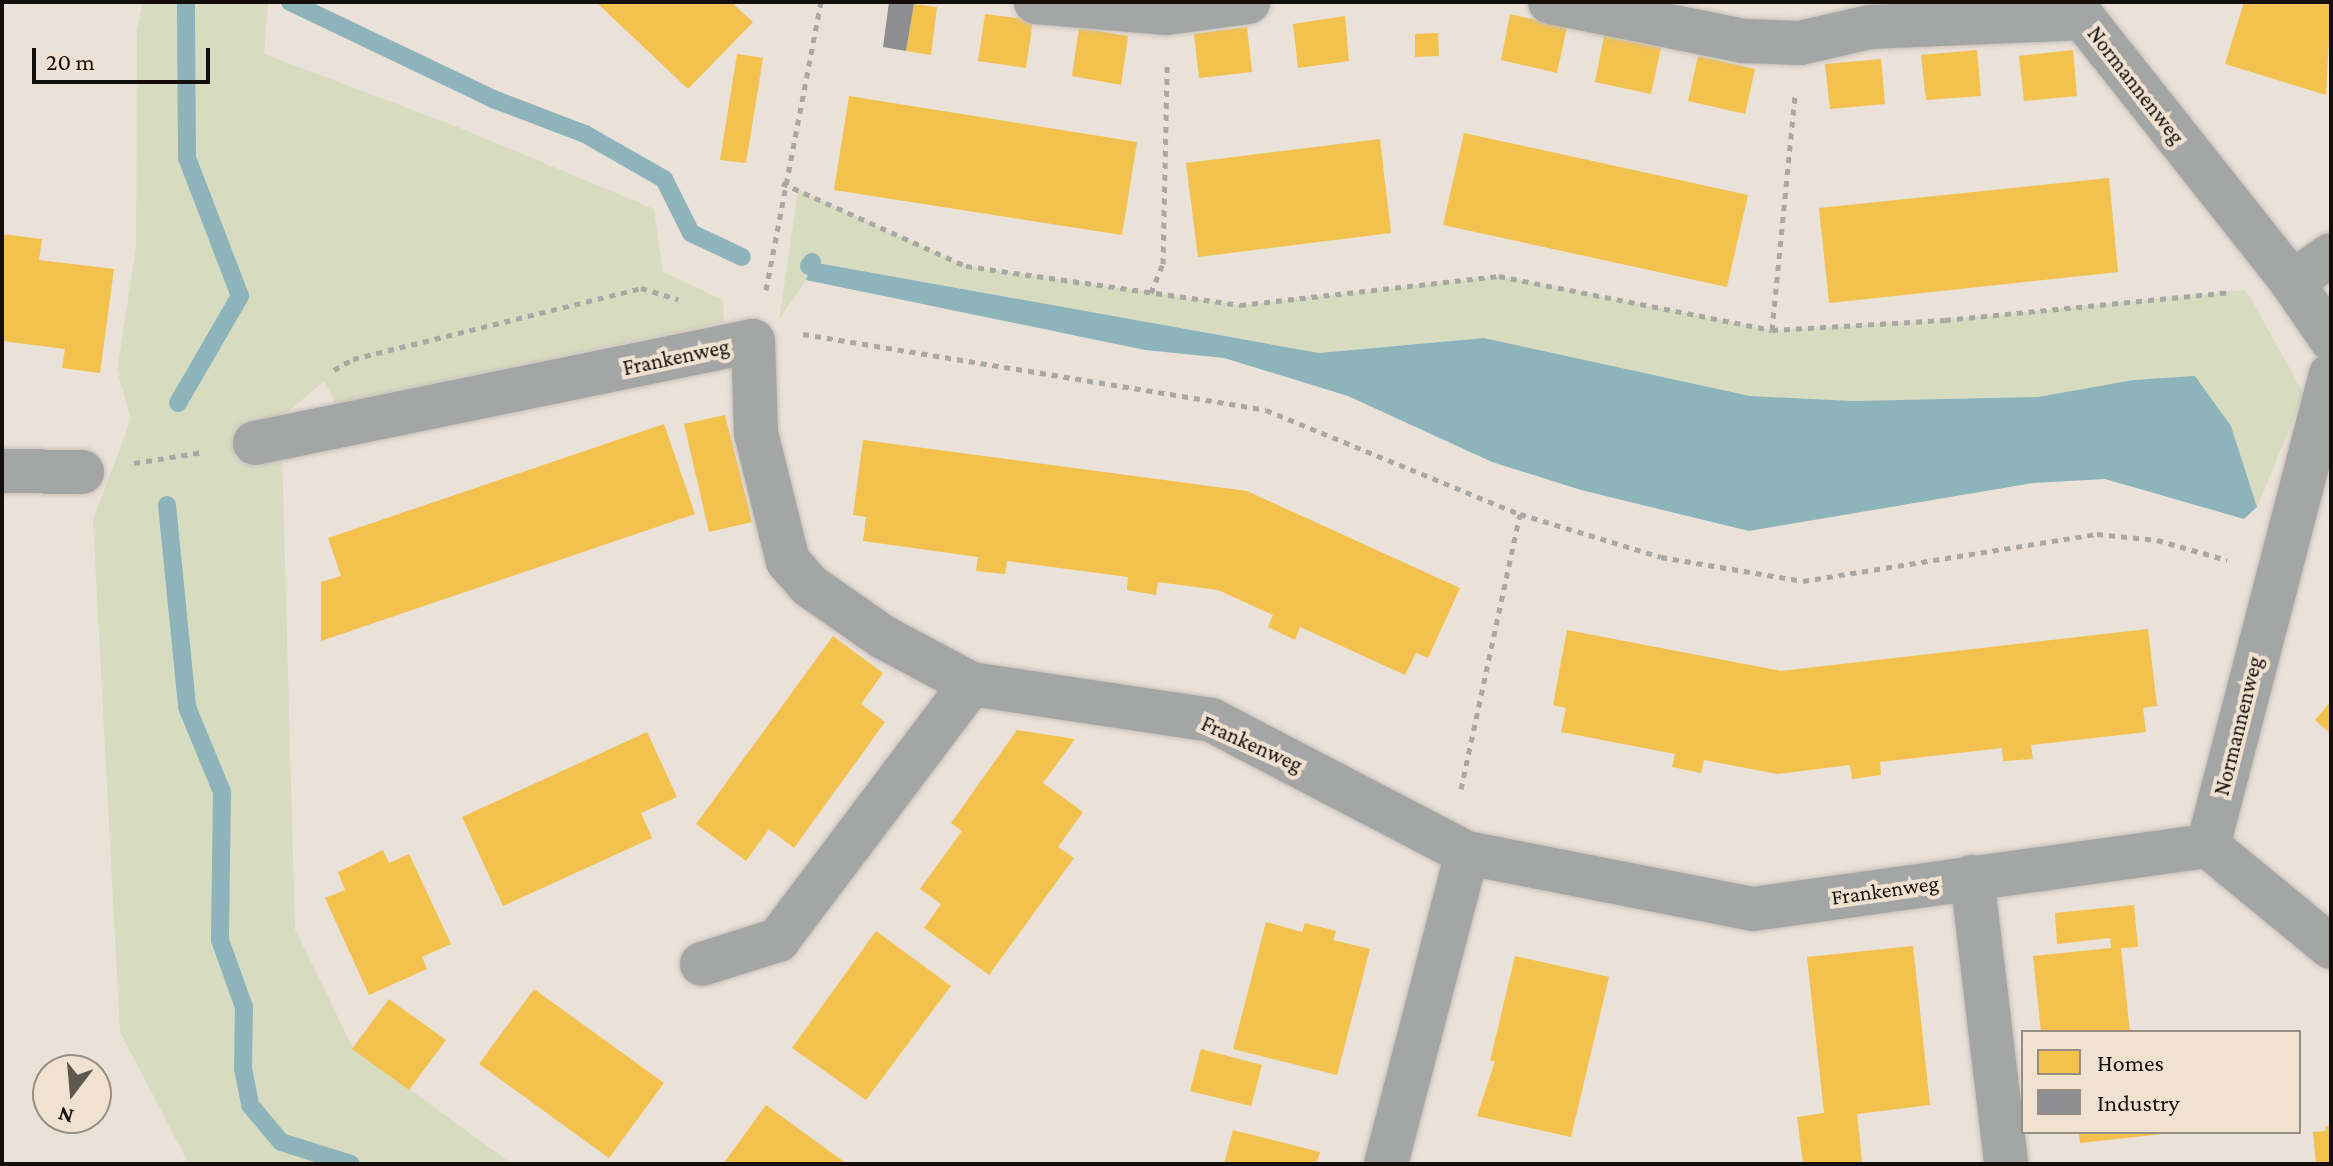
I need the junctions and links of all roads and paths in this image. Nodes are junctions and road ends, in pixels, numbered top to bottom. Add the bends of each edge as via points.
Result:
1 (821, 2) edge
2 (1036, 2) edge
3 (1248, 2) edge
4 (1550, 2) edge
5 (1167, 13) junction
6 (1871, 14) edge
7 (1800, 43) junction
8 (782, 183) junction
9 (2331, 255) edge
10 (2292, 282) junction
11 (641, 288) dead end
12 (1151, 293) junction
13 (1772, 330) junction
14 (2331, 339) edge
15 (753, 341) junction
16 (327, 374) dead end
17 (2331, 375) edge
18 (255, 443) joint
19 (2, 471) edge
20 (82, 472) joint
21 (1520, 514) junction
22 (2276, 575) junction
23 (971, 684) junction
24 (2208, 846) junction
25 (1467, 853) junction
26 (1972, 877) junction
27 (2331, 947) edge
28 (702, 964) dead end
29 (1386, 1164) edge
30 (2006, 1164) edge

1 - 8 path
2 - 5 street
3 - 5 street
4 - 7 street, Normannenweg via 1744,41
5 - 12 path via 1163,264
6 - 7 street, Normannenweg
6 - 10 street, Normannenweg via 2083,18
7 - 13 path
8 - 12 path via 966,266
8 - 15 path
9 - 10 street
10 - 13 path via 1945,320
10 - 14 street, Normannenweg
11 - 16 path via 353,359
12 - 13 path via 1240,305 1499,276
15 - 18 street, Frankenweg
15 - 21 path via 802,334 1266,410
15 - 23 street, Frankenweg via 756,433 788,561 810,586 883,637
17 - 22 street, Normannenweg
18 - 20 path
19 - 20 street
21 - 22 path via 1661,557 1803,581 2097,534 2157,540
21 - 25 path via 1460,797
22 - 24 street, Normannenweg
23 - 25 street, Frankenweg via 1211,720
23 - 28 street via 778,940
24 - 26 street, Frankenweg
24 - 27 street
25 - 26 street, Frankenweg via 1753,909
25 - 29 street
26 - 30 street

